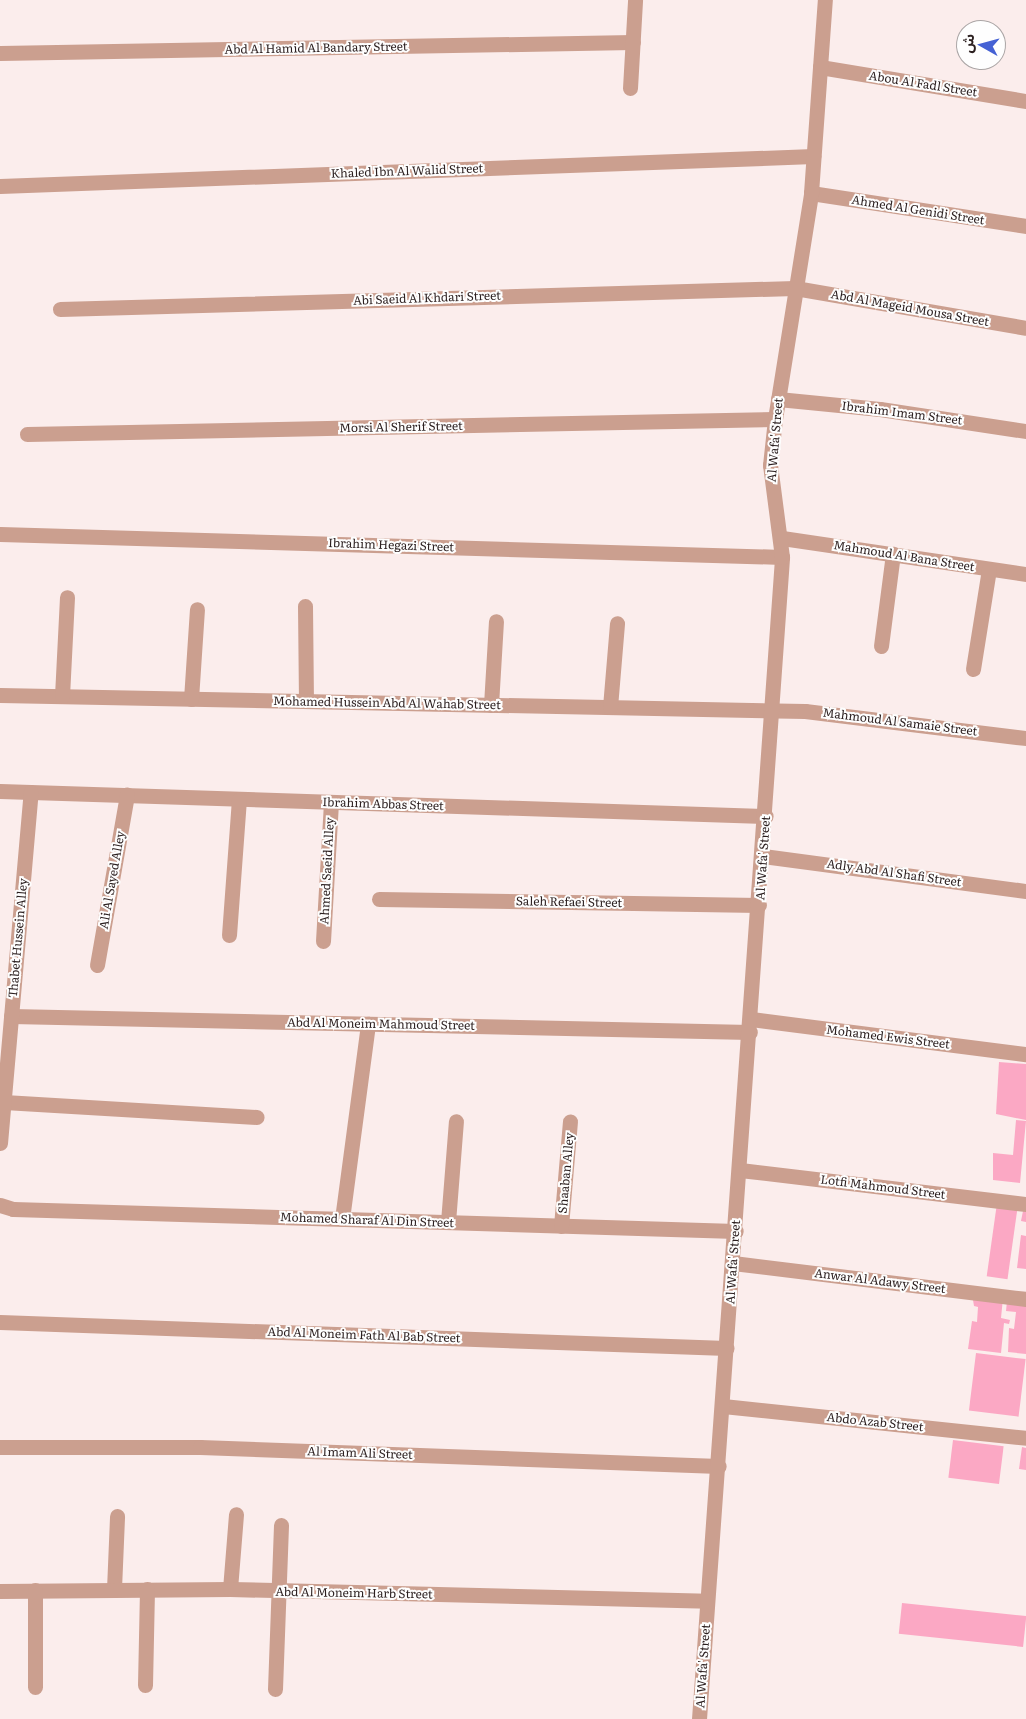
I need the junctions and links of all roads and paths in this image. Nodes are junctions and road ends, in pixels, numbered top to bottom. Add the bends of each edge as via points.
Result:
1 (635, 0) edge
2 (825, 0) edge
3 (633, 42) junction
4 (0, 53) edge
5 (820, 67) junction
6 (630, 88) dead end
7 (1026, 101) edge
8 (813, 156) junction
9 (0, 186) edge
10 (811, 193) junction
11 (1026, 226) edge
12 (795, 288) junction
13 (60, 309) dead end
14 (1026, 328) edge
15 (778, 399) junction
16 (775, 419) junction
17 (1026, 431) edge
18 (27, 434) dead end
19 (0, 534) edge
20 (782, 538) junction
21 (894, 554) junction
22 (782, 557) junction
23 (989, 568) junction
24 (1026, 574) edge
25 (67, 597) dead end
26 (305, 606) dead end
27 (197, 609) dead end
28 (496, 621) dead end
29 (617, 623) dead end
30 (881, 646) dead end
31 (973, 669) dead end
32 (0, 695) edge
33 (62, 696) junction
34 (191, 699) junction
35 (306, 701) junction
36 (491, 705) junction
37 (610, 707) junction
38 (773, 711) junction
39 (1026, 738) edge
40 (0, 791) edge
41 (31, 792) junction
42 (127, 795) junction
43 (239, 799) junction
44 (331, 802) junction
45 (766, 816) junction
46 (763, 856) junction
47 (1026, 891) edge
48 (379, 899) dead end
49 (759, 905) junction
50 (229, 935) dead end
51 (323, 941) dead end
52 (97, 966) dead end
53 (11, 1016) junction
54 (368, 1024) junction
55 (750, 1026) junction
56 (1026, 1054) edge
57 (4, 1102) junction
58 (257, 1117) dead end
59 (456, 1121) dead end
60 (570, 1121) dead end
61 (0, 1143) edge
62 (740, 1170) junction
63 (1026, 1204) edge
64 (0, 1205) edge
65 (342, 1219) junction
66 (448, 1222) junction
67 (561, 1226) junction
68 (736, 1231) junction
69 (733, 1263) junction
70 (1026, 1299) edge
71 (0, 1322) edge
72 (727, 1348) junction
73 (723, 1406) junction
74 (1026, 1438) edge
75 (0, 1447) edge
76 (719, 1466) junction
77 (236, 1514) dead end
78 (116, 1516) dead end
79 (281, 1525) dead end
80 (114, 1589) junction
81 (230, 1589) junction
82 (36, 1590) junction
83 (147, 1590) junction
84 (0, 1591) edge
85 (278, 1591) junction
86 (707, 1601) junction
87 (145, 1685) dead end
88 (35, 1687) dead end
89 (275, 1689) dead end
90 (699, 1719) edge

1 - 3 street
2 - 5 street, Al Wafa' Street
3 - 4 street, Abd Al Hamid Al Bandary Street
3 - 6 street
5 - 7 street, Abou Al Fadl Street
5 - 8 street, Al Wafa' Street
8 - 9 street, Khaled Ibn Al Walid Street
8 - 10 street, Al Wafa' Street
10 - 11 street, Ahmed Al Genidi Street
10 - 12 street, Al Wafa' Street
12 - 13 street, Abi Saeid Al Khdari Street
12 - 14 street, Abd Al Mageid Mousa Street
12 - 15 street, Al Wafa' Street
15 - 16 street, Al Wafa' Street
15 - 17 street, Ibrahim Imam Street via 880,409
16 - 18 street, Morsi Al Sherif Street
16 - 20 street, Al Wafa' Street via 770,484
19 - 22 street, Ibrahim Hegazi Street
20 - 21 street, Mahmoud Al Bana Street
20 - 22 street, Al Wafa' Street
21 - 23 street, Mahmoud Al Bana Street
21 - 30 street
22 - 38 street, Al Wafa' Street
23 - 24 street, Mahmoud Al Bana Street
23 - 31 street
25 - 33 street
26 - 35 street
27 - 34 street
28 - 36 street
29 - 37 street
32 - 33 street, Mohamed Hussein Abd Al Wahab Street
33 - 34 street, Mohamed Hussein Abd Al Wahab Street
34 - 35 street, Mohamed Hussein Abd Al Wahab Street
35 - 36 street, Mohamed Hussein Abd Al Wahab Street
36 - 37 street, Mohamed Hussein Abd Al Wahab Street
37 - 38 street, Mohamed Hussein Abd Al Wahab Street
38 - 39 street, Mahmoud Al Samaie Street via 837,713
38 - 45 street, Al Wafa' Street
40 - 41 street, Ibrahim Abbas Street
41 - 42 street, Ibrahim Abbas Street
41 - 53 street, Thabet Hussein Alley
42 - 43 street, Ibrahim Abbas Street
42 - 52 street, Ali Al Sayed Alley
43 - 44 street, Ibrahim Abbas Street
43 - 50 street
44 - 45 street, Ibrahim Abbas Street
44 - 51 street, Ahmed Saeid Alley
45 - 46 street, Al Wafa' Street
46 - 47 street, Adly Abd Al Shafi Street
46 - 49 street, Al Wafa' Street
48 - 49 street, Saleh Refaei Street
49 - 55 street, Al Wafa' Street
53 - 54 street, Abd Al Moneim Mahmoud Street
53 - 57 street, Thabet Hussein Alley
54 - 55 street, Abd Al Moneim Mahmoud Street
54 - 65 street
55 - 56 street, Mohamed Ewis Street
55 - 62 street, Al Wafa' Street
57 - 58 street
57 - 61 street, Thabet Hussein Alley
59 - 66 street
60 - 67 street, Shaaban Alley
62 - 63 street, Lotfi Mahmoud Street
62 - 68 street, Al Wafa' Street
64 - 65 street, Mohamed Sharaf Al Din Street via 12,1209
65 - 66 street, Mohamed Sharaf Al Din Street
66 - 67 street, Mohamed Sharaf Al Din Street
67 - 68 street, Mohamed Sharaf Al Din Street
68 - 69 street, Al Wafa' Street
69 - 70 street, Anwar Al Adawy Street
69 - 72 street, Al Wafa' Street
71 - 72 street, Abd Al Moneim Fath Al Bab Street
72 - 73 street, Al Wafa' Street
73 - 74 street, Abdo Azab Street
73 - 76 street, Al Wafa' Street
75 - 76 street, Al Imam Ali Street via 200,1447
76 - 86 street, Al Wafa' Street
77 - 81 street
78 - 80 street
79 - 85 street
80 - 82 street, Abd Al Moneim Harb Street
80 - 83 street, Abd Al Moneim Harb Street
81 - 83 street, Abd Al Moneim Harb Street
81 - 85 street, Abd Al Moneim Harb Street
82 - 84 street, Abd Al Moneim Harb Street
82 - 88 street
83 - 87 street
85 - 86 street, Abd Al Moneim Harb Street
85 - 89 street
86 - 90 street, Al Wafa' Street

